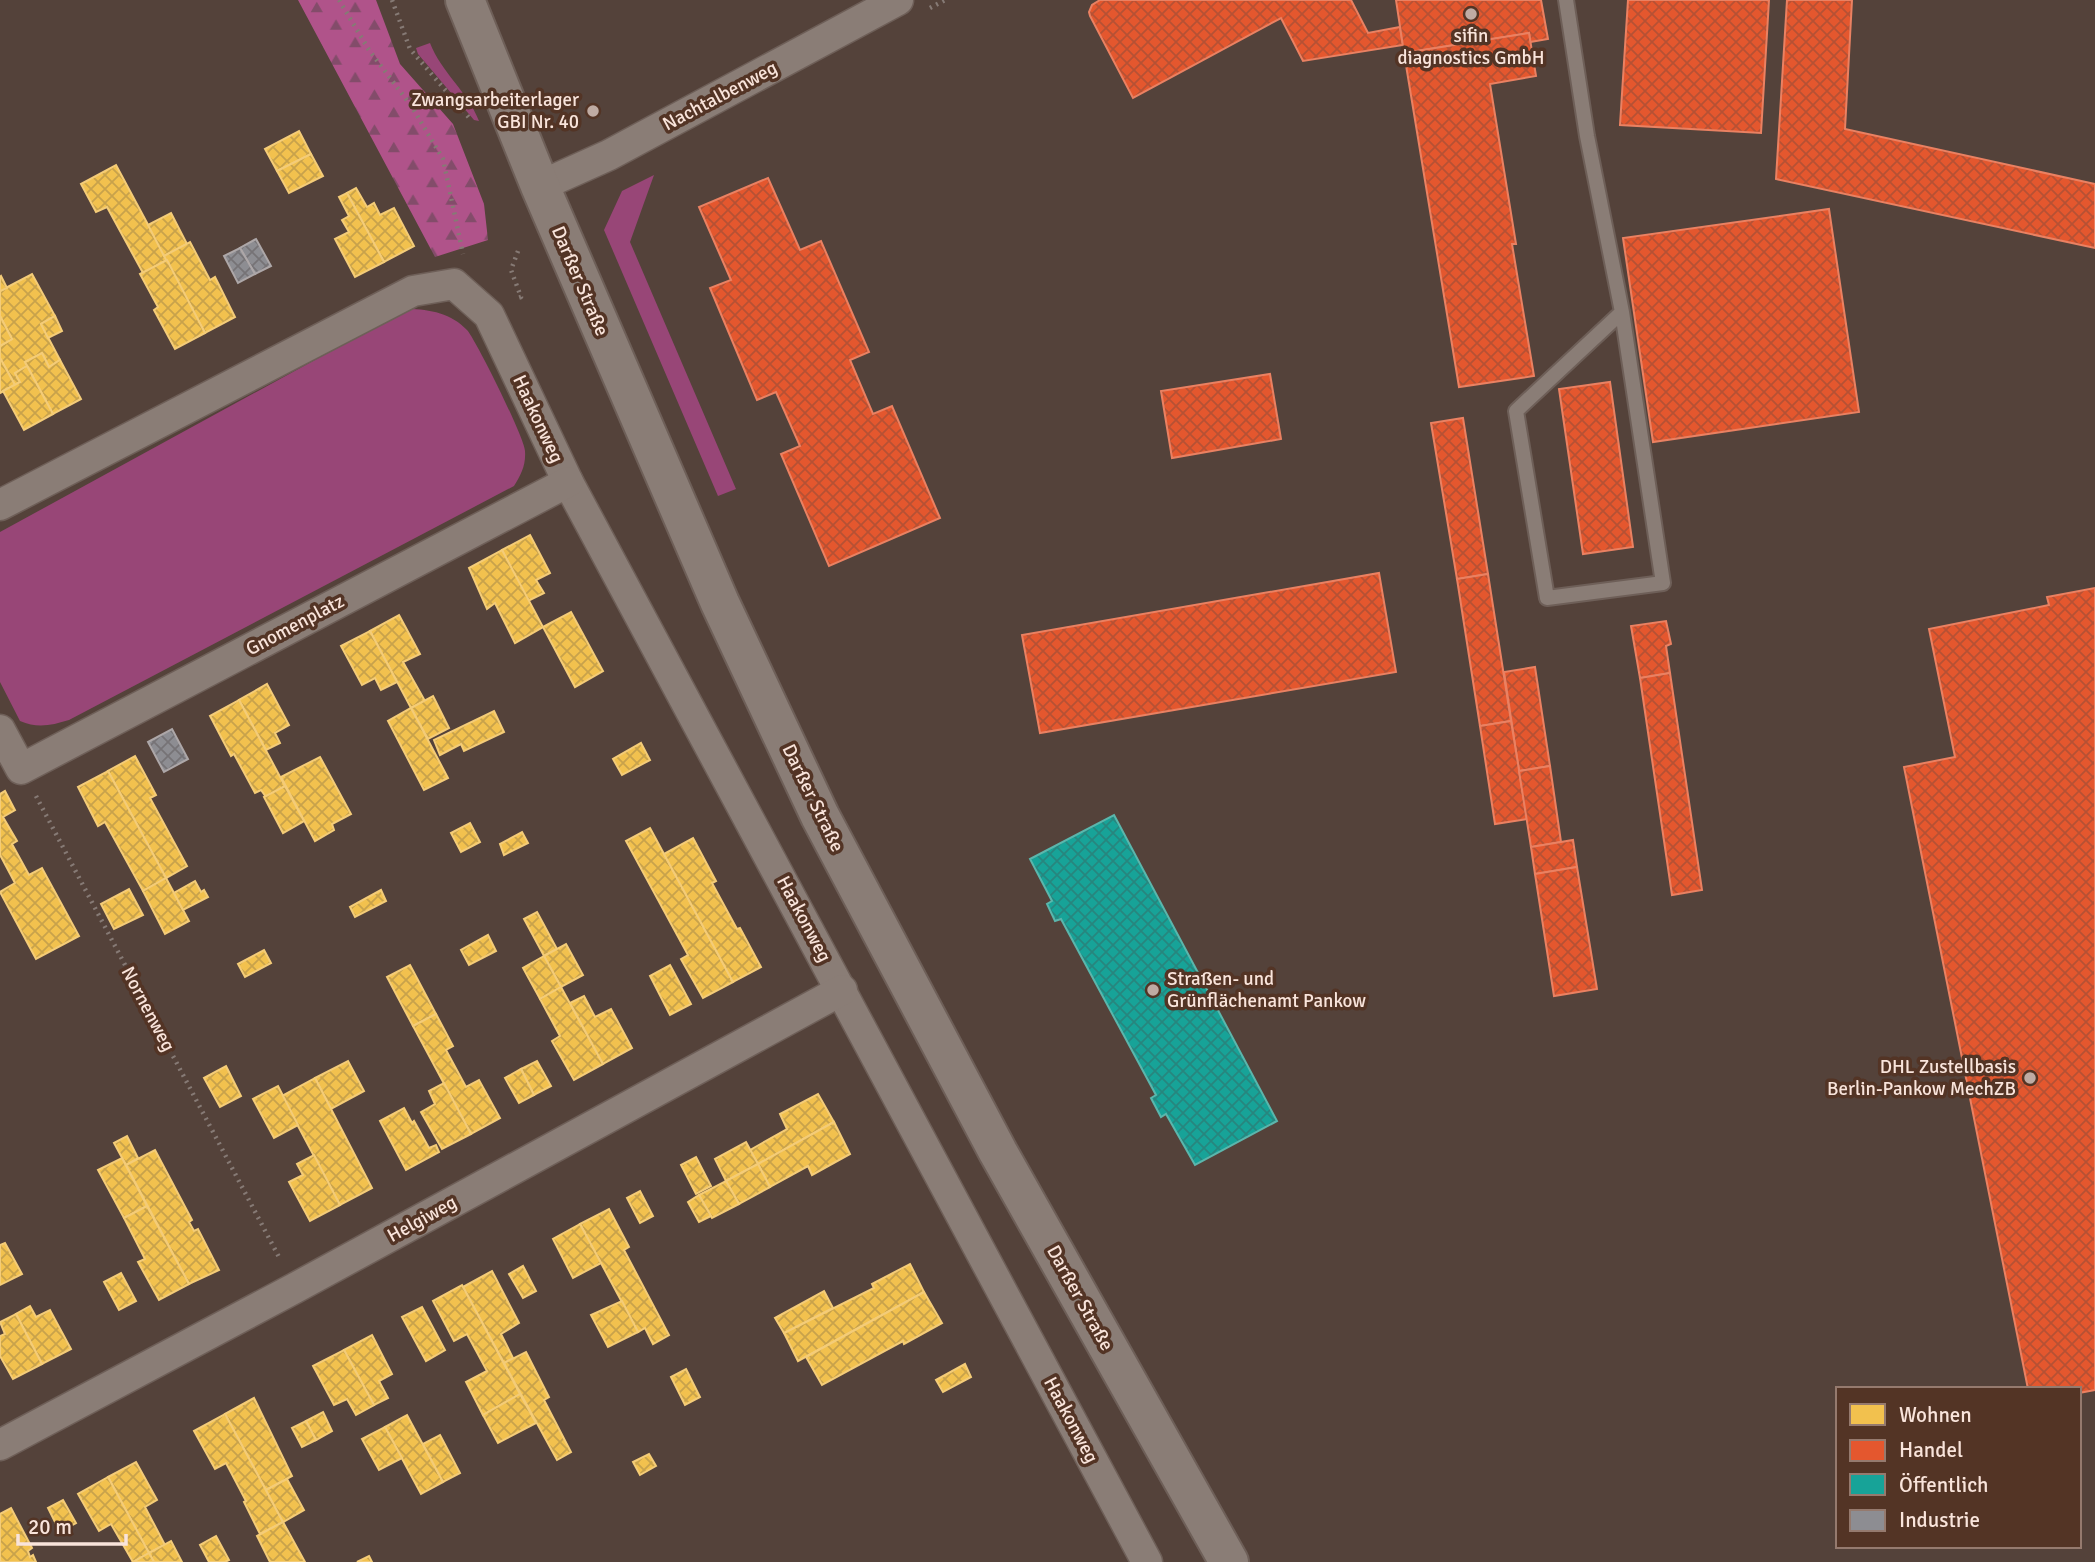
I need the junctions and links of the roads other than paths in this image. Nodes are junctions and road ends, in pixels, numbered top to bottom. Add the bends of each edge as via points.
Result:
1 (465, 0) edge
2 (898, 0) edge
3 (1566, 0) edge
4 (540, 186) junction
5 (1622, 312) junction
6 (568, 482) junction
7 (0, 505) edge
8 (0, 730) edge
9 (842, 990) junction
10 (0, 1445) edge
11 (1147, 1562) edge
12 (1228, 1562) edge

1 - 4 main road, Darßer Straße
2 - 4 street, Nachtalbenweg via 609,155
3 - 5 lane
4 - 12 main road, Darßer Straße via 720,603 820,816 998,1152
5 - 5 lane via 1663,583 1547,598 1516,411
6 - 7 street, Haakonweg via 489,315 459,272 413,291
6 - 8 street, Gnomenplatz via 21,769
6 - 9 street, Haakonweg
9 - 10 street, Helgiweg
9 - 11 street, Haakonweg

